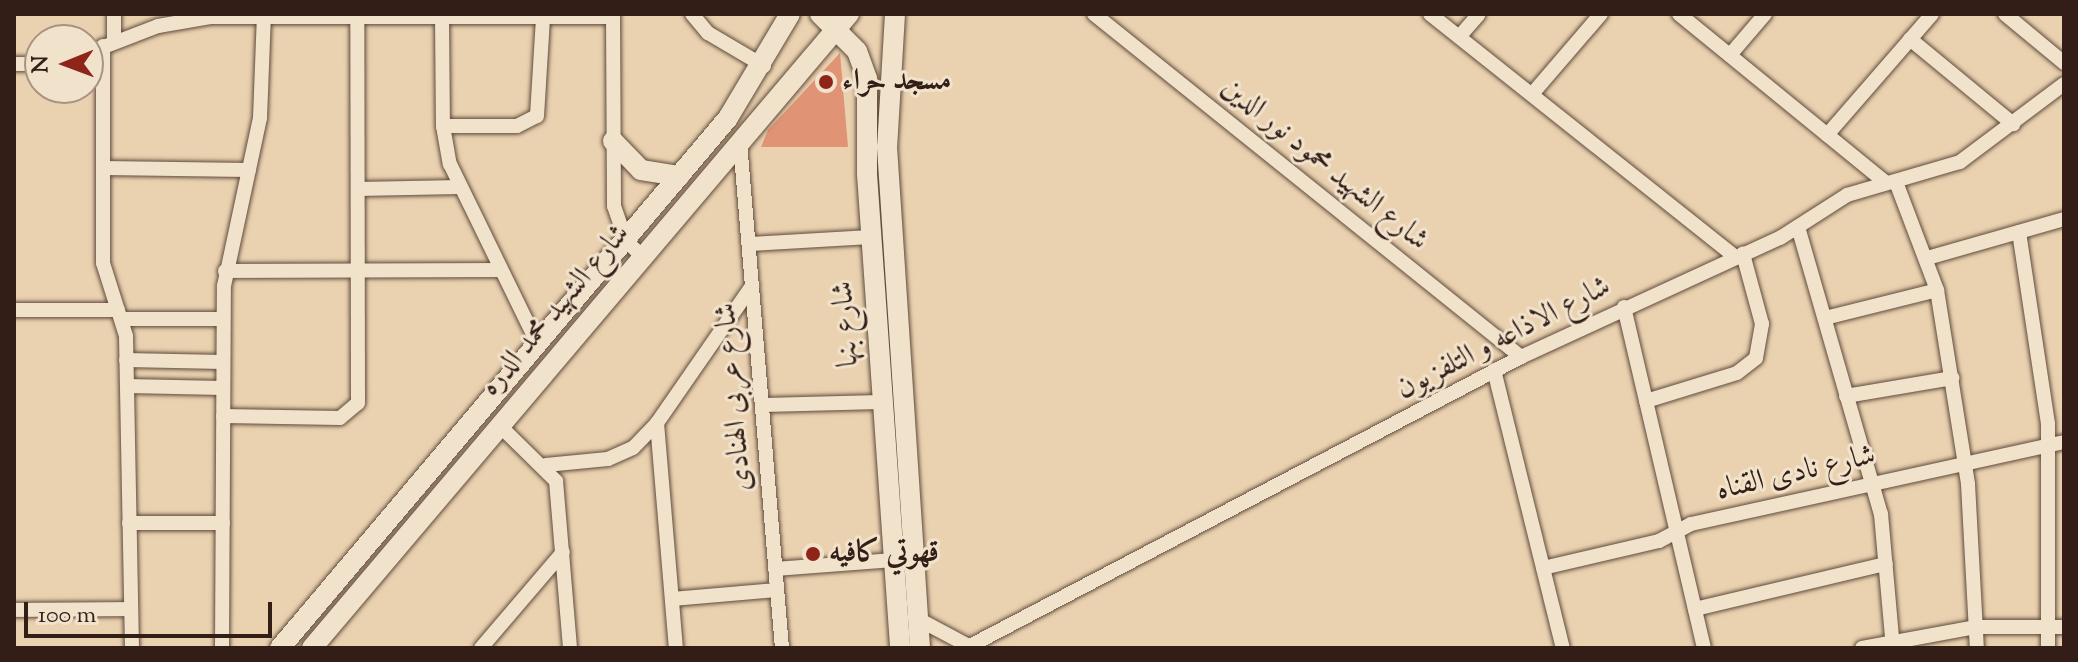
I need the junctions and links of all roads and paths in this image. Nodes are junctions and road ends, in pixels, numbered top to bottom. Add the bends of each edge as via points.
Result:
1 (114, 14) edge
2 (692, 14) edge
3 (790, 14) edge
4 (820, 14) edge
5 (849, 14) edge
6 (895, 14) edge
7 (1094, 14) edge
8 (1430, 14) edge
9 (1479, 14) edge
10 (1601, 14) edge
11 (1679, 14) edge
12 (1765, 14) edge
13 (1932, 14) edge
14 (2005, 14) edge
15 (238, 15) edge
16 (264, 15) edge
17 (340, 15) edge
18 (434, 15) edge
19 (613, 15) edge
20 (357, 16) junction
21 (543, 17) junction
22 (835, 30) junction
23 (1459, 37) junction
24 (1910, 39) junction
25 (109, 44) junction
26 (104, 46) edge
27 (1730, 55) junction
28 (2064, 63) edge
29 (764, 66) junction
30 (2064, 84) edge
31 (1533, 93) junction
32 (2013, 124) junction
33 (443, 126) junction
34 (1827, 135) junction
35 (613, 141) junction
36 (740, 142) junction
37 (103, 168) junction
38 (249, 170) junction
39 (680, 176) junction
40 (1891, 183) junction
41 (460, 187) junction
42 (358, 189) junction
43 (2064, 219) edge
44 (1798, 227) junction
45 (2019, 232) junction
46 (872, 237) junction
47 (626, 241) junction
48 (749, 244) junction
49 (642, 256) junction
50 (1740, 256) junction
51 (1927, 258) junction
52 (500, 270) junction
53 (225, 271) junction
54 (358, 271) junction
55 (752, 286) junction
56 (1937, 290) junction
57 (1624, 307) junction
58 (14, 310) edge
59 (121, 315) junction
60 (1825, 318) junction
61 (223, 319) junction
62 (537, 342) junction
63 (1521, 357) junction
64 (126, 360) junction
65 (223, 362) junction
66 (1494, 370) junction
67 (1952, 378) junction
68 (127, 386) junction
69 (223, 388) junction
70 (1846, 396) junction
71 (1646, 401) junction
72 (883, 402) junction
73 (762, 405) junction
74 (223, 416) junction
75 (657, 423) junction
76 (499, 425) junction
77 (2057, 444) edge
78 (1965, 462) junction
79 (546, 465) junction
80 (1872, 483) junction
81 (129, 523) junction
82 (223, 523) junction
83 (1677, 533) junction
84 (563, 552) junction
85 (894, 560) junction
86 (1886, 564) junction
87 (1543, 568) junction
88 (775, 569) junction
89 (777, 590) junction
90 (672, 599) junction
91 (131, 609) junction
92 (1695, 609) junction
93 (14, 610) edge
94 (918, 619) junction
95 (1975, 627) junction
96 (2057, 627) edge
97 (1892, 644) edge
98 (967, 647) edge
99 (132, 648) edge
100 (222, 648) edge
101 (280, 648) edge
102 (312, 648) edge
103 (481, 648) edge
104 (570, 648) edge
105 (676, 648) edge
106 (782, 648) edge
107 (900, 648) edge
108 (920, 648) edge
109 (1563, 648) edge
110 (1704, 648) edge
111 (1862, 648) edge
112 (1977, 648) edge
113 (2048, 648) edge

1 - 25 street
2 - 29 street via 708,33
3 - 29 main road, شارع الشهيد محمد الدره
4 - 22 main road, شارع بنها
5 - 22 main road, شارع الشهيد محمد الدره
6 - 94 main road, شارع بنها via 887,147
7 - 63 street, شارع الشهيد محمود نور الدين
8 - 23 street
9 - 23 street
10 - 31 street
11 - 27 street
12 - 27 street
13 - 24 street
14 - 28 street
15 - 16 street
15 - 25 street via 184,20
16 - 17 street
16 - 38 street via 262,101
17 - 20 street
18 - 20 street
18 - 21 street
18 - 33 street
19 - 21 street
19 - 35 street
20 - 42 street
21 - 33 street via 537,116 517,126
22 - 36 main road, شارع الشهيد محمد الدره
22 - 46 main road, شارع بنها via 857,51 867,79
23 - 31 street
24 - 32 street
24 - 34 street
25 - 26 street
25 - 37 street
27 - 34 street
29 - 39 main road, شارع الشهيد محمد الدره
30 - 32 street, شارع الاذاعه و التلفزيون
31 - 50 street
32 - 40 street, شارع الاذاعه و التلفزيون via 1960,162
33 - 41 street
34 - 40 street
35 - 39 main road via 641,170
35 - 47 street via 614,206
36 - 48 street, شارع عربى الهنادى
36 - 49 main road, شارع الشهيد محمد الدره
37 - 38 street
37 - 59 street via 103,263
38 - 53 street
39 - 47 main road, شارع الشهيد محمد الدره
40 - 44 street, شارع الاذاعه و التلفزيون via 1839,199
40 - 51 street
41 - 42 street
41 - 52 street
42 - 54 street
43 - 45 street
44 - 50 street, شارع الاذاعه و التلفزيون
44 - 60 street
45 - 51 street
45 - 77 street
46 - 48 street
46 - 72 main road, شارع بنها
47 - 49 street
47 - 62 main road, شارع الشهيد محمد الدره
48 - 55 street, شارع عربى الهنادى
49 - 76 main road, شارع الشهيد محمد الدره
50 - 57 street, شارع الاذاعه و التلفزيون
50 - 71 street via 1762,324 1756,358 1737,373
51 - 56 street
52 - 54 street
52 - 62 street
53 - 54 street
53 - 61 street
54 - 74 street via 358,397 351,414
55 - 73 street, شارع عربى الهنادى
55 - 75 street
56 - 60 street
56 - 67 street
57 - 63 street, شارع الاذاعه و التلفزيون
57 - 71 street
58 - 59 street
59 - 61 street
59 - 64 street
60 - 70 street
61 - 65 street
62 - 101 main road, شارع الشهيد محمد الدره
63 - 66 street, شارع الاذاعه و التلفزيون
64 - 65 street
64 - 68 street
65 - 69 street
66 - 87 street
66 - 98 street, شارع الاذاعه و التلفزيون
67 - 70 street
67 - 78 street
68 - 69 street
68 - 81 street
69 - 74 street
70 - 80 street
71 - 83 street
72 - 73 street
72 - 85 main road, شارع بنها
73 - 88 street, شارع عربى الهنادى
74 - 82 street
75 - 79 street via 615,457
75 - 90 street
76 - 79 street
76 - 102 main road, شارع الشهيد محمد الدره
77 - 78 street, شارع نادى القناه
77 - 96 street
78 - 80 street, شارع نادى القناه
78 - 95 street
79 - 84 street via 557,486
80 - 83 street, شارع نادى القناه
80 - 86 street
81 - 82 street
81 - 91 street
82 - 100 street
83 - 87 street, شارع نادى القناه
83 - 92 street
84 - 103 street
84 - 104 street
85 - 88 street
85 - 107 main road, شارع بنها
86 - 92 street
86 - 97 street
87 - 109 street
88 - 89 street, شارع عربى الهنادى
89 - 90 street
89 - 106 street, شارع عربى الهنادى
90 - 105 street
91 - 93 street
91 - 99 street
92 - 110 street
94 - 98 street
94 - 108 main road, شارع بنها
95 - 96 street
95 - 97 street
95 - 112 street
96 - 113 street
97 - 111 street

